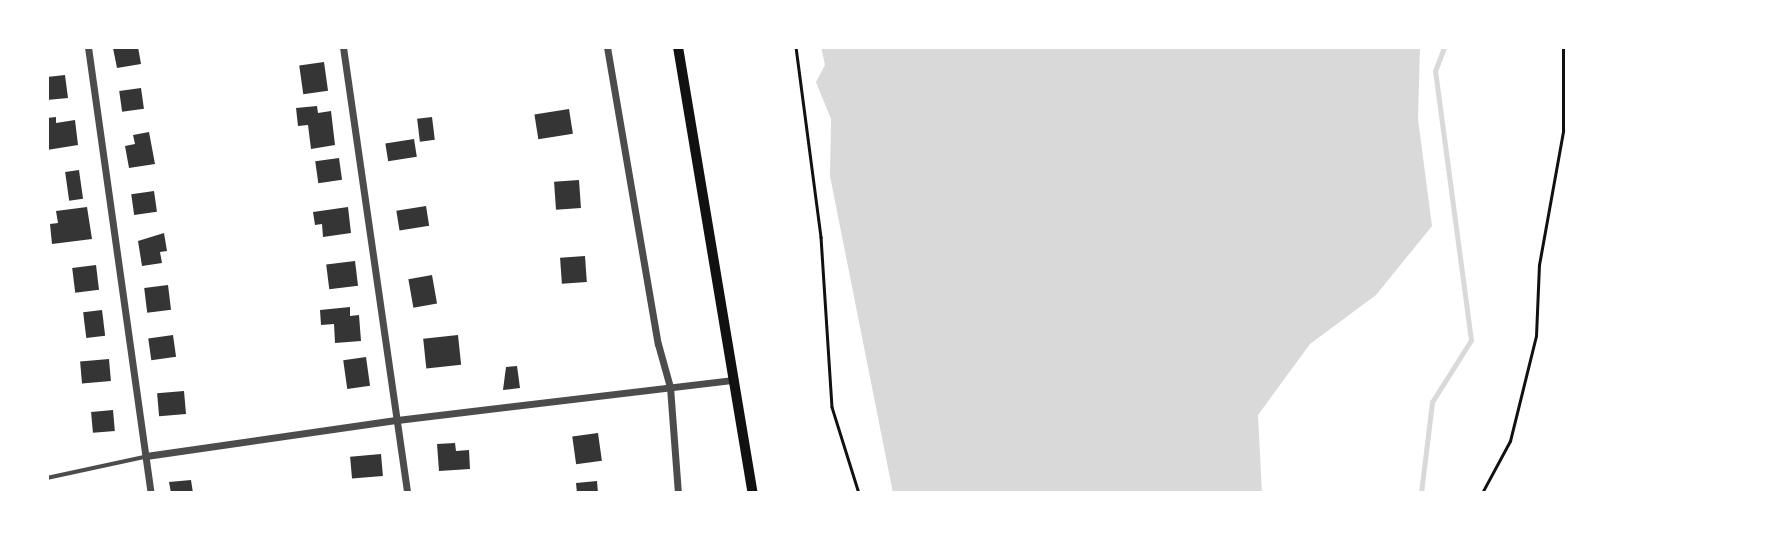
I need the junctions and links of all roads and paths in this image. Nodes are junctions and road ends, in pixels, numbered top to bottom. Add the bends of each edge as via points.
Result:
1 (88, 47) edge
2 (343, 47) edge
3 (607, 47) edge
4 (678, 47) edge
5 (796, 47) edge
6 (1563, 47) edge
7 (734, 380) junction
8 (670, 387) junction
9 (397, 420) junction
10 (146, 457) junction
11 (47, 478) edge
12 (151, 493) edge
13 (407, 493) edge
14 (678, 493) edge
15 (753, 493) edge
16 (859, 493) edge
17 (1482, 493) edge

1 - 10 street
2 - 9 street
3 - 8 street via 658,344
4 - 7 main road
5 - 16 path via 821,237 832,407
6 - 17 path via 1563,131 1539,265 1536,336 1510,441
7 - 8 street
7 - 15 main road
8 - 9 street
8 - 14 street
9 - 10 street
9 - 13 street
10 - 11 lane
10 - 12 street

